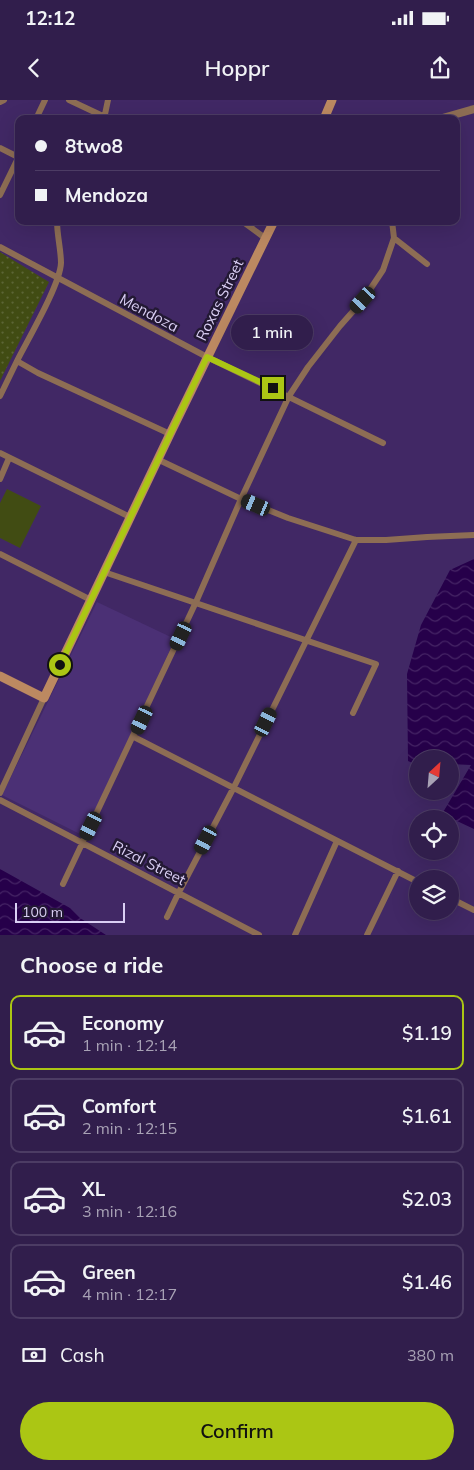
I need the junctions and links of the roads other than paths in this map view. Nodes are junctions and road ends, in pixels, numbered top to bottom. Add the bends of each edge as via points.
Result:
1 (4, 100) edge
2 (45, 100) edge
3 (69, 100) edge
4 (108, 100) edge
5 (332, 100) edge
6 (0, 102) edge
7 (474, 109) edge
8 (38, 115) edge
9 (99, 115) edge
10 (106, 115) edge
11 (326, 115) edge
12 (453, 115) edge
13 (0, 148) edge
14 (15, 155) edge
15 (15, 162) edge
16 (0, 195) edge
17 (57, 225) edge
18 (247, 225) edge
19 (272, 225) edge
20 (392, 225) edge
21 (265, 238) junction
22 (394, 238) junction
23 (0, 247) edge
24 (427, 264) dead end
25 (58, 279) junction
26 (207, 357) junction
27 (17, 361) junction
28 (0, 396) edge
29 (289, 396) junction
30 (170, 434) junction
31 (383, 443) dead end
32 (0, 454) edge
33 (9, 458) junction
34 (157, 459) junction
35 (0, 479) edge
36 (240, 499) junction
37 (130, 517) junction
38 (474, 535) edge
39 (356, 540) junction
40 (0, 554) edge
41 (104, 572) junction
42 (91, 600) junction
43 (196, 602) junction
44 (306, 640) junction
45 (0, 676) edge
46 (44, 698) junction
47 (353, 714) dead end
48 (134, 737) junction
49 (234, 788) junction
50 (0, 793) edge
51 (0, 800) edge
52 (337, 841) junction
53 (83, 843) junction
54 (398, 872) junction
55 (409, 878) edge
56 (62, 884) dead end
57 (179, 892) junction
58 (459, 902) edge
59 (474, 910) edge
60 (167, 918) dead end
61 (260, 935) edge
62 (295, 935) edge
63 (367, 935) edge

1 - 6 street
2 - 8 street
3 - 9 street
4 - 10 street
5 - 11 main road
7 - 12 street
13 - 14 street
15 - 16 street
17 - 25 street via 61,263
18 - 21 street
19 - 21 main road, Roxas Street
20 - 22 street
21 - 26 main road, Roxas Street
22 - 24 street
22 - 29 street via 375,283
23 - 25 street, Mendoza
25 - 26 street, Mendoza
25 - 27 street
26 - 29 street, Mendoza
26 - 30 main road, Roxas Street
27 - 28 street
27 - 30 street
29 - 31 street, Mendoza
29 - 36 street
30 - 34 main road, Roxas Street
32 - 33 street
33 - 35 street
33 - 37 street
34 - 36 street
34 - 37 main road, Roxas Street
36 - 39 street
36 - 43 street
37 - 41 main road, Roxas Street
38 - 39 street
39 - 44 street
40 - 42 street
41 - 42 main road, Roxas Street
41 - 43 street
42 - 46 main road, Roxas Street
43 - 44 street
43 - 48 street
44 - 47 street via 376,664
44 - 49 street
45 - 46 main road
46 - 50 street
48 - 49 street
48 - 53 street
49 - 52 street
49 - 57 street
51 - 53 street, Rizal Street
52 - 54 street
52 - 62 street
53 - 56 street
53 - 57 street, Rizal Street
54 - 55 street
54 - 63 street
57 - 60 street
57 - 61 street, Rizal Street
58 - 59 street

